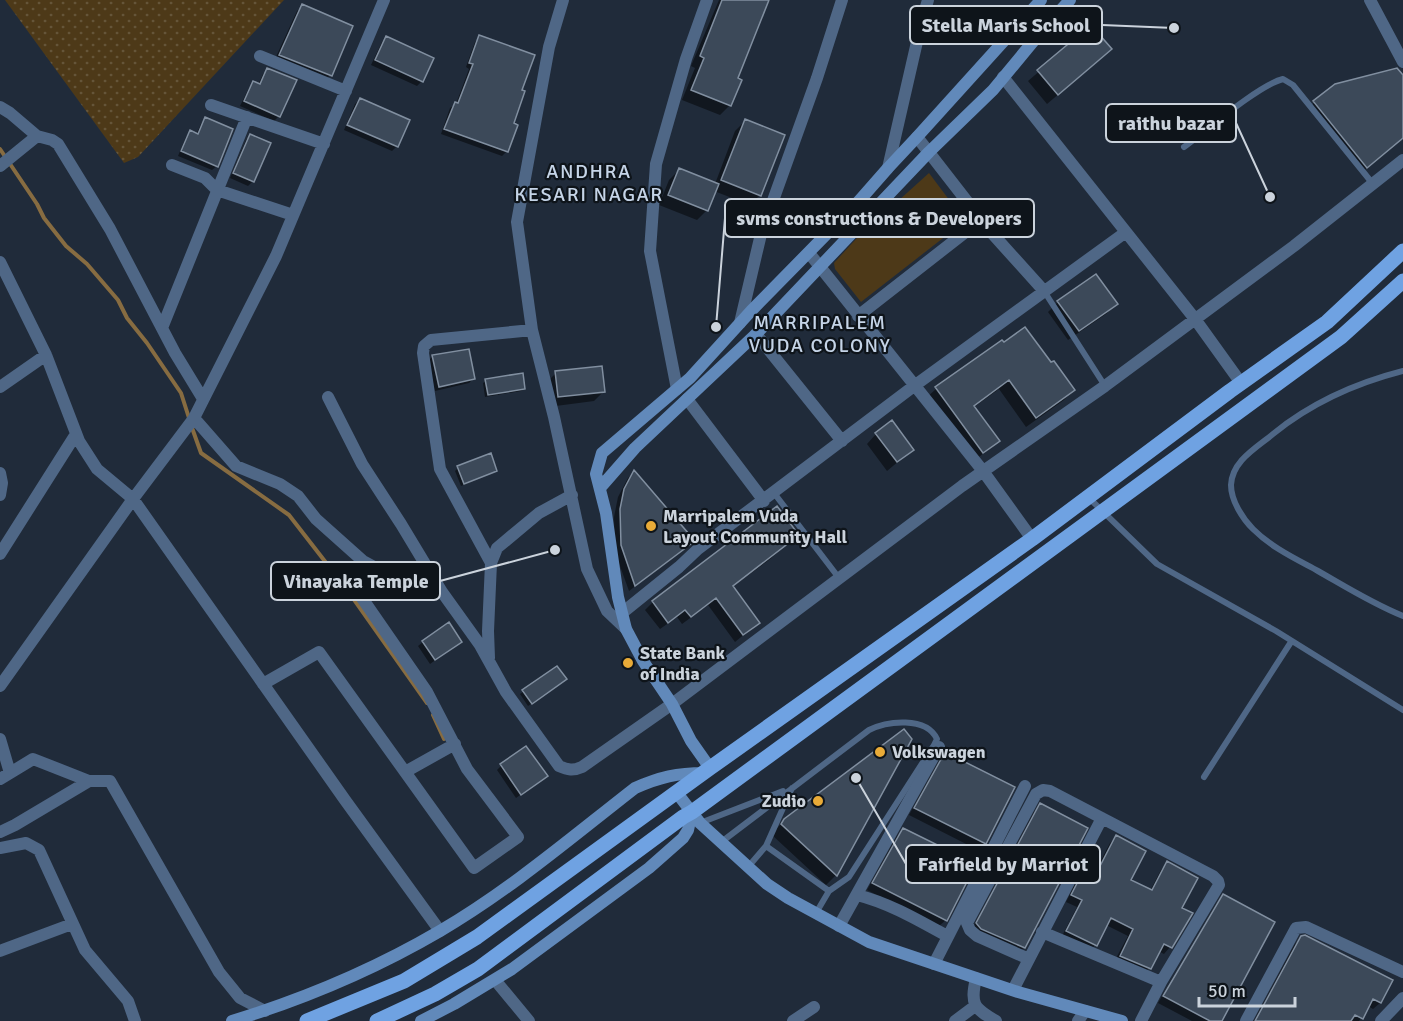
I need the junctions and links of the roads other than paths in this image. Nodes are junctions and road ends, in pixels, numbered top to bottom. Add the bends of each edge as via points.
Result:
1 (384, 0) edge
2 (563, 0) edge
3 (707, 0) edge
4 (842, 0) edge
5 (928, 0) edge
6 (1041, 0) edge
7 (1070, 0) edge
8 (1370, 0) edge
9 (260, 56) dead end
10 (1403, 62) edge
11 (1004, 77) junction
12 (346, 91) junction
13 (211, 105) dead end
14 (0, 107) edge
15 (247, 117) junction
16 (37, 136) junction
17 (917, 138) junction
18 (324, 144) junction
19 (1184, 147) dead end
20 (929, 152) junction
21 (1403, 160) edge
22 (6, 161) edge
23 (172, 165) dead end
24 (888, 168) junction
25 (1373, 185) junction
26 (216, 190) junction
27 (293, 214) junction
28 (981, 220) junction
29 (1126, 232) junction
30 (1403, 251) edge
31 (808, 253) junction
32 (0, 262) edge
33 (821, 268) junction
34 (1403, 280) edge
35 (1044, 291) junction
36 (858, 316) junction
37 (1195, 319) junction
38 (740, 323) junction
39 (162, 328) junction
40 (532, 330) junction
41 (756, 334) junction
42 (46, 355) junction
43 (1403, 371) edge
44 (1241, 383) junction
45 (914, 386) junction
46 (1105, 386) junction
47 (0, 387) edge
48 (677, 389) junction
49 (328, 397) dead end
50 (203, 399) junction
51 (687, 399) junction
52 (191, 421) junction
53 (76, 434) junction
54 (842, 441) junction
55 (983, 471) junction
56 (0, 473) edge
57 (600, 488) junction
58 (774, 493) junction
59 (0, 495) edge
60 (572, 495) junction
61 (1088, 497) junction
62 (133, 499) junction
63 (764, 501) junction
64 (1101, 512) junction
65 (1032, 539) junction
66 (0, 554) edge
67 (491, 563) junction
68 (839, 578) junction
69 (441, 592) junction
70 (362, 598) dead end
71 (622, 613) junction
72 (1403, 616) edge
73 (626, 628) junction
74 (1291, 642) junction
75 (490, 663) junction
76 (263, 684) junction
77 (0, 686) edge
78 (672, 704) junction
79 (1403, 710) edge
80 (0, 740) edge
81 (455, 744) junction
82 (939, 747) dead end
83 (707, 770) junction
84 (405, 772) junction
85 (5, 776) edge
86 (1204, 777) dead end
87 (89, 781) junction
88 (1025, 786) dead end
89 (792, 788) junction
90 (677, 793) junction
91 (696, 818) junction
92 (1102, 818) junction
93 (0, 832) edge
94 (720, 843) junction
95 (766, 846) junction
96 (0, 848) edge
97 (748, 867) junction
98 (829, 891) junction
99 (857, 895) junction
100 (816, 913) junction
101 (72, 924) junction
102 (839, 926) junction
103 (440, 931) junction
104 (1042, 933) junction
105 (947, 936) junction
106 (0, 951) edge
107 (1029, 959) junction
108 (934, 964) junction
109 (1403, 972) edge
110 (976, 978) junction
111 (495, 980) junction
112 (1161, 982) junction
113 (1013, 990) junction
114 (1403, 998) edge
115 (975, 1006) junction
116 (814, 1007) dead end
117 (265, 1011) junction
118 (1081, 1016) edge
119 (134, 1021) edge
120 (232, 1021) edge
121 (307, 1021) edge
122 (377, 1021) edge
123 (422, 1021) edge
124 (529, 1021) edge
125 (793, 1021) edge
126 (956, 1021) edge
127 (996, 1021) edge
128 (1122, 1021) edge
129 (1141, 1021) edge
130 (1246, 1021) edge
131 (1381, 1021) edge

1 - 12 street
2 - 40 street via 549,47 517,222
3 - 48 street via 656,164 650,251
4 - 38 street via 761,234
5 - 24 street
6 - 17 street
7 - 11 street
8 - 10 street
9 - 12 street
11 - 20 street
11 - 29 street
12 - 18 street
13 - 15 street
14 - 16 street
15 - 18 street
15 - 26 street
16 - 22 street
16 - 39 street via 58,144 73,165
17 - 20 street
17 - 24 street
18 - 27 street
19 - 25 lane via 1262,89 1283,79 1293,85
20 - 28 street
20 - 33 street
21 - 25 street
23 - 26 street via 205,178
24 - 31 street
25 - 37 street
26 - 27 street
26 - 39 street
27 - 50 street via 276,256
28 - 35 street
28 - 36 street
29 - 35 street
29 - 37 street
30 - 44 main road via 1327,322
31 - 33 street
31 - 38 street
32 - 42 street
33 - 36 street
33 - 41 street
34 - 64 main road via 1341,337
35 - 45 street
35 - 46 lane
36 - 45 street
37 - 44 street
37 - 46 street
38 - 48 street
39 - 50 street
40 - 60 street
40 - 67 street via 431,340 424,346 440,469
41 - 51 street
41 - 54 street
42 - 47 street
42 - 53 street
43 - 72 lane via 1324,400 1295,416 1241,460 1231,486 1247,522 1281,552
44 - 61 main road
45 - 54 street
45 - 55 street
46 - 55 street
48 - 57 street via 602,453 596,474
49 - 69 street via 362,464
50 - 52 street
51 - 57 street
51 - 63 street
52 - 62 street
52 - 69 street via 236,466 298,496 316,519 363,561 400,581
53 - 62 street via 98,469
53 - 66 street
54 - 58 street
55 - 65 street
55 - 68 street
56 - 59 street
57 - 71 street
58 - 63 street
58 - 68 lane
60 - 67 street via 539,513 497,548
60 - 73 street via 586,569 607,610
61 - 64 lane
61 - 65 main road
62 - 76 street
62 - 77 street
63 - 71 street via 698,549
64 - 74 lane via 1157,564
64 - 91 main road
65 - 83 main road
67 - 75 street
68 - 78 street
69 - 75 street
70 - 81 street via 427,692
71 - 73 street
73 - 78 street
74 - 79 lane
74 - 86 lane
75 - 78 street via 559,766 568,770 582,767
76 - 84 street via 319,652
76 - 103 street
78 - 83 street
80 - 85 street
81 - 84 street
81 - 84 street via 467,770 518,837 474,868
82 - 99 street
83 - 90 main road
83 - 103 street via 657,778 635,788 500,892
85 - 87 street via 33,759
87 - 93 street
87 - 117 street via 110,781 219,972 240,998
88 - 105 street
89 - 91 lane
89 - 94 lane
89 - 95 lane
89 - 98 lane via 882,724 922,726 934,733 936,739 849,877
90 - 91 street
90 - 121 main road via 477,937 404,981
91 - 94 street
91 - 111 street via 683,838 656,862
91 - 122 main road via 683,817 478,969
92 - 104 street
92 - 107 street via 1050,791 1036,794 967,923 977,936
92 - 112 street via 1218,881
94 - 97 street
95 - 97 lane
95 - 98 lane
96 - 101 street via 26,843 39,850
97 - 100 street via 767,884
98 - 100 lane
99 - 102 street
99 - 105 street via 901,911
100 - 102 street
101 - 106 street
101 - 119 street via 85,950 128,1001
102 - 108 street via 869,942
103 - 117 street via 373,967
104 - 107 street
104 - 112 street
105 - 108 street
107 - 113 street
108 - 110 street
109 - 130 street via 1306,927 1296,928
110 - 113 street
110 - 115 street
111 - 123 street
111 - 124 street
112 - 129 street
113 - 118 street
114 - 131 street
115 - 126 street
115 - 127 street
116 - 125 street
117 - 120 street
118 - 128 street

